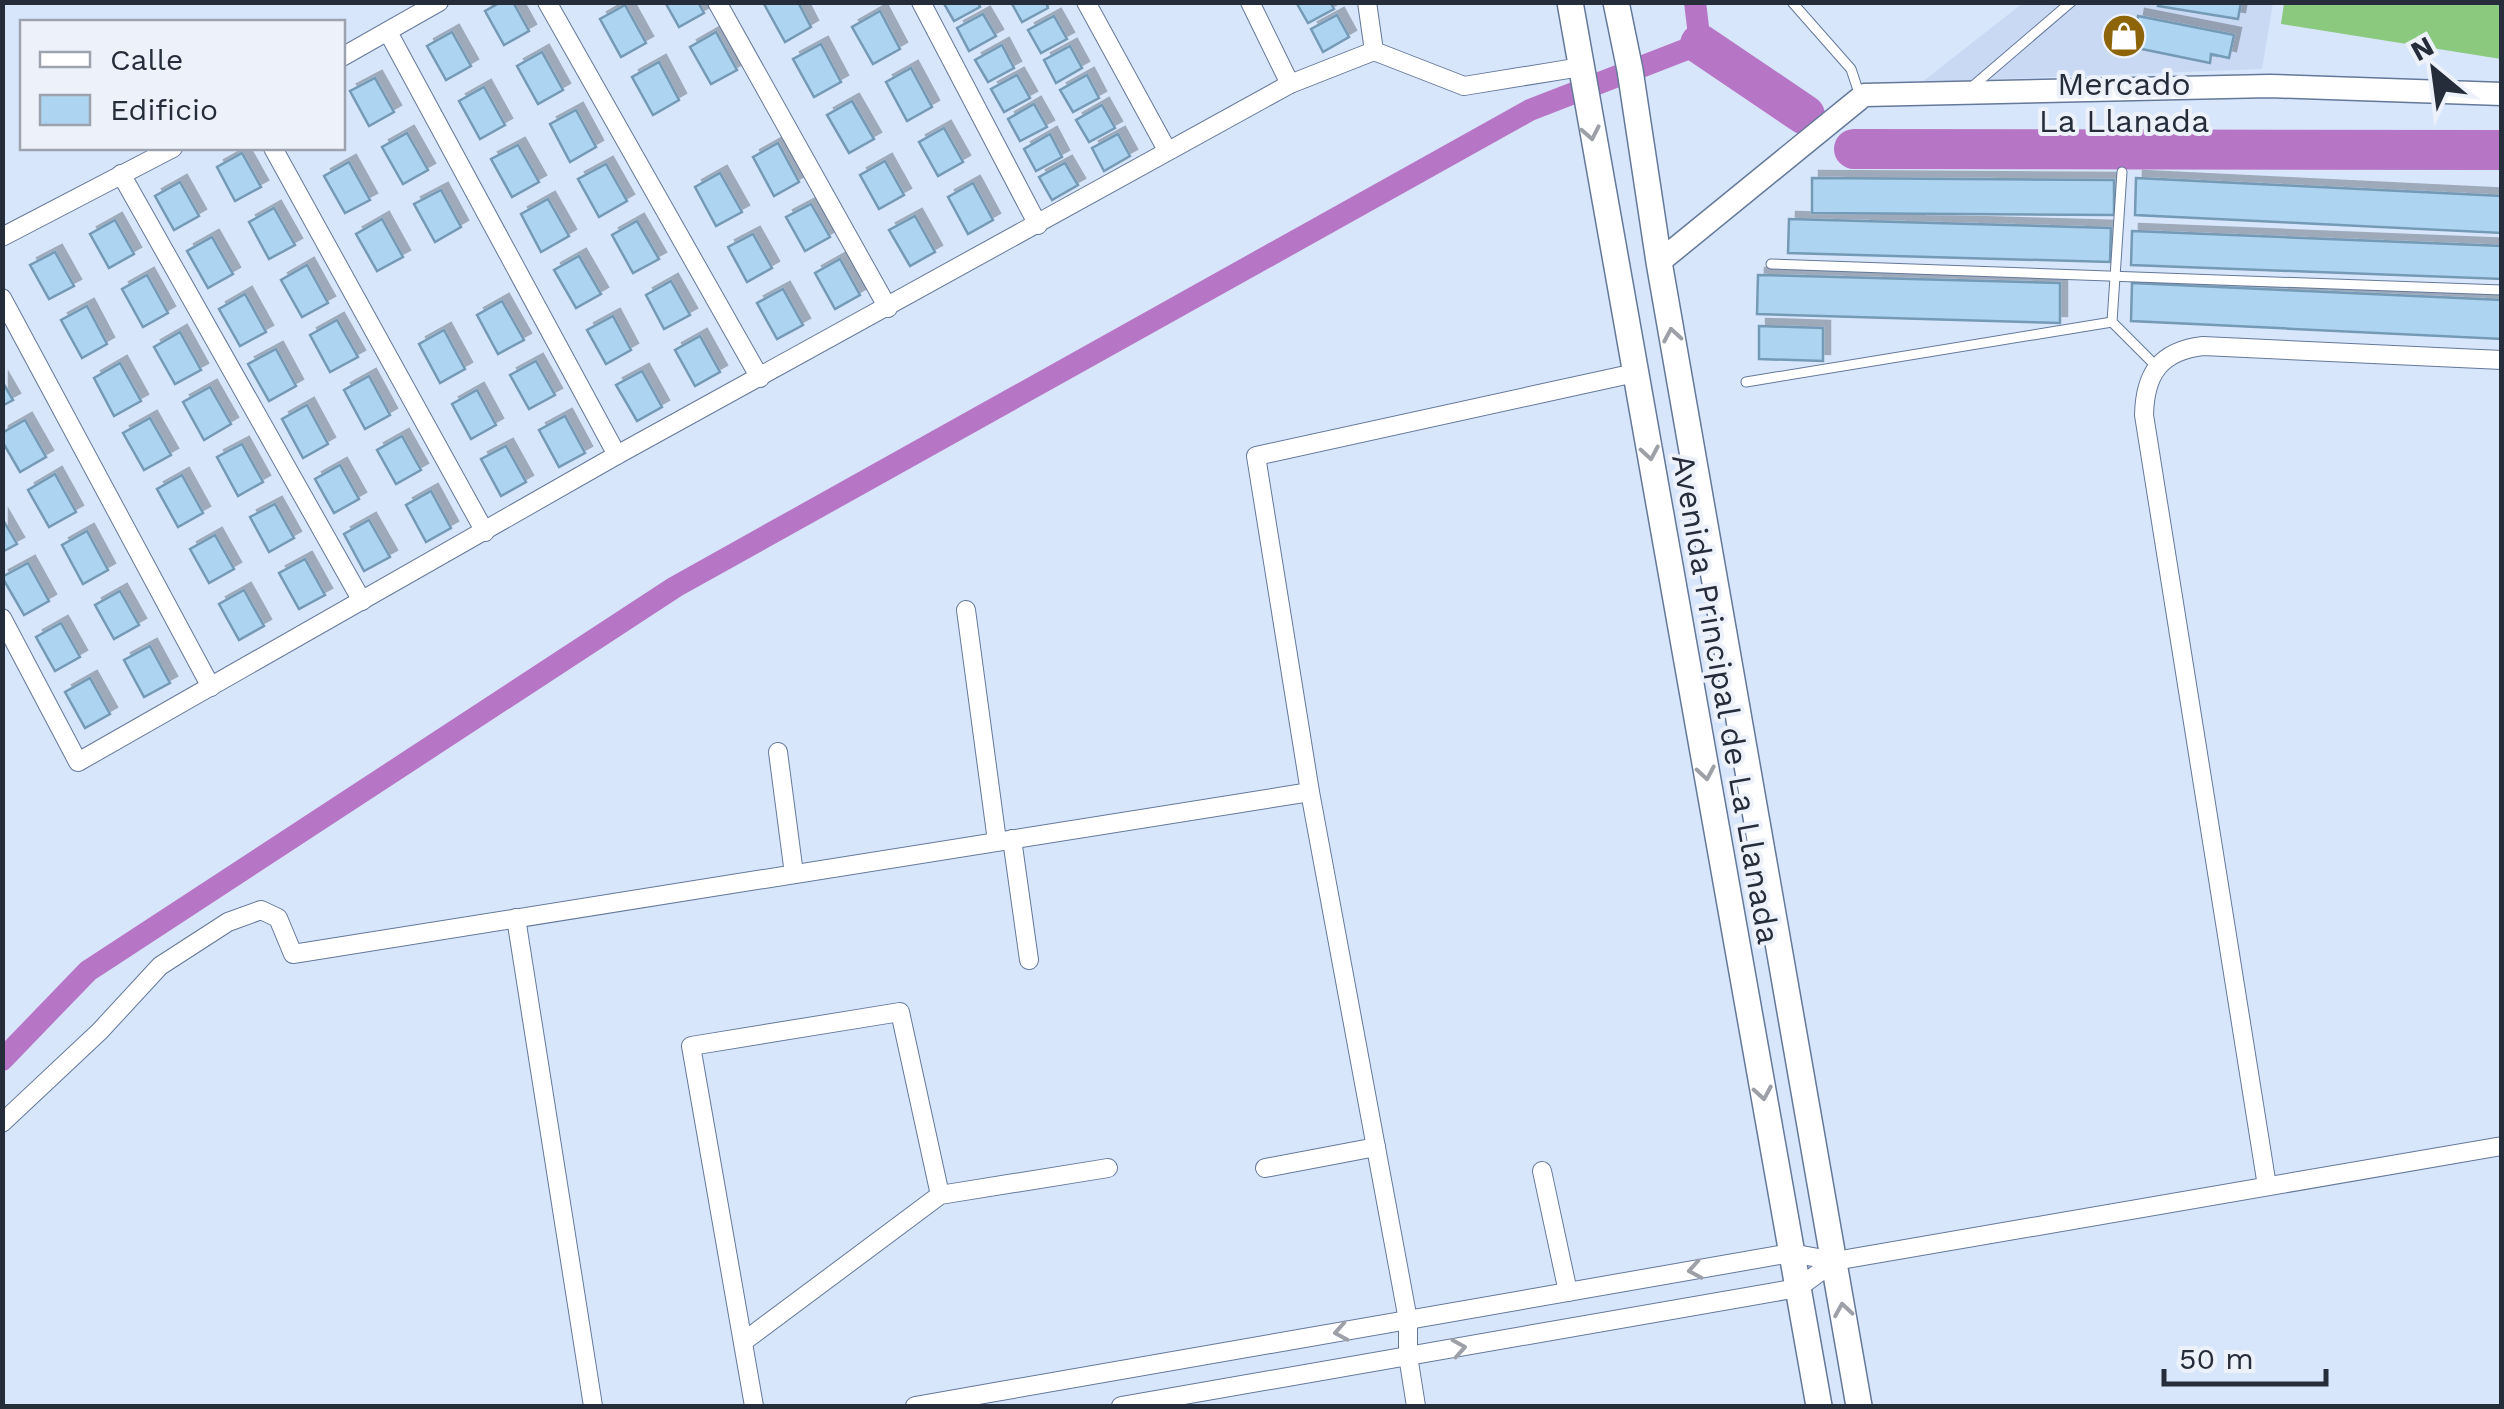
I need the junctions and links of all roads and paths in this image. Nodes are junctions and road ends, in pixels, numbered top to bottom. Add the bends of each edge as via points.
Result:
1 (440, 2) edge
2 (547, 2) edge
3 (717, 2) edge
4 (922, 2) edge
5 (1086, 2) edge
6 (1250, 2) edge
7 (1367, 2) edge
8 (1570, 2) edge
9 (1616, 2) edge
10 (1792, 2) edge
11 (2071, 2) edge
12 (388, 32) junction
13 (1374, 51) junction
14 (345, 55) edge
15 (1581, 67) junction
16 (1290, 84) junction
17 (2502, 94) edge
18 (1864, 95) junction
19 (1958, 95) junction
20 (169, 150) edge
21 (274, 150) edge
22 (1167, 150) junction
23 (2122, 172) dead end
24 (121, 174) junction
25 (1038, 224) junction
26 (2, 237) edge
27 (1612, 242) junction
28 (1660, 262) junction
29 (1772, 264) dead end
30 (2115, 274) junction
31 (2502, 290) edge
32 (2, 298) edge
33 (888, 308) junction
34 (1624, 310) junction
35 (2112, 322) junction
36 (2502, 360) edge
37 (2158, 366) junction
38 (1635, 372) junction
39 (760, 378) junction
40 (1746, 382) dead end
41 (617, 456) junction
42 (485, 532) junction
43 (362, 601) junction
44 (966, 610) dead end
45 (2, 618) edge
46 (211, 687) junction
47 (778, 752) dead end
48 (1310, 792) junction
49 (1004, 840) junction
50 (794, 874) junction
51 (516, 918) junction
52 (1029, 960) dead end
53 (2, 1122) edge
54 (2502, 1146) edge
55 (1376, 1147) junction
56 (1108, 1168) dead end
57 (1265, 1168) dead end
58 (1542, 1171) dead end
59 (2267, 1186) junction
60 (940, 1195) junction
61 (1792, 1253) junction
62 (1835, 1261) junction
63 (1798, 1288) junction
64 (1568, 1292) junction
65 (1408, 1320) junction
66 (743, 1342) junction
67 (1408, 1356) junction
68 (594, 1406) edge
69 (754, 1406) edge
70 (919, 1406) edge
71 (1121, 1406) edge
72 (1416, 1406) edge
73 (1819, 1406) edge
74 (1859, 1406) edge

1 - 12 street
2 - 39 street
3 - 33 street
4 - 25 street
5 - 22 street
6 - 16 street
7 - 13 street
8 - 15 main road, Avenida Principal de La Llanada
9 - 28 main road, Avenida Principal de La Llanada
10 - 18 lane via 1852,68
11 - 19 lane
12 - 14 street
12 - 41 street
13 - 15 street via 1464,86
13 - 16 street
15 -> 27 main road, Avenida Principal de La Llanada
16 - 22 street
17 - 19 street via 2270,86
18 - 19 street
18 - 28 street
20 - 24 street
21 - 42 street
22 - 25 street
23 - 30 lane
24 - 26 street
24 - 43 street
25 - 33 street
27 - 28 main road via 1635,262
27 - 34 main road, Avenida Principal de La Llanada
28 - 34 main road via 1637,281
62 -> 28 main road, Avenida Principal de La Llanada
29 - 30 lane
30 - 31 lane
30 - 35 lane
32 - 46 street
33 - 39 street
34 - 38 main road, Avenida Principal de La Llanada
35 - 37 lane
35 - 40 lane
36 - 37 street via 2202,346 2181,349
37 - 59 street via 2144,389 2144,415
38 - 48 street via 1256,456
38 -> 61 main road, Avenida Principal de La Llanada
39 - 41 street
41 - 42 street
42 - 43 street
43 - 46 street
44 - 49 street
45 - 46 street via 78,762
47 - 50 street
48 - 49 street
48 - 55 street
49 - 50 street
49 - 52 street
50 - 51 street
51 - 53 street via 293,954 278,918 261,910 228,922 160,966
51 - 68 street
54 - 59 street
55 - 57 street
55 - 65 street
56 - 60 street
58 - 64 street
59 - 62 street
60 - 66 street
60 - 66 street via 900,1012 691,1046
61 - 62 street
61 - 63 main road, Avenida Principal de La Llanada
61 -> 64 street
62 - 63 street
74 -> 62 main road, Avenida Principal de La Llanada
67 -> 63 street
63 - 73 main road, Avenida Principal de La Llanada
64 - 65 street
65 - 67 street
65 -> 70 street
66 - 69 street
67 - 71 street
67 - 72 street

